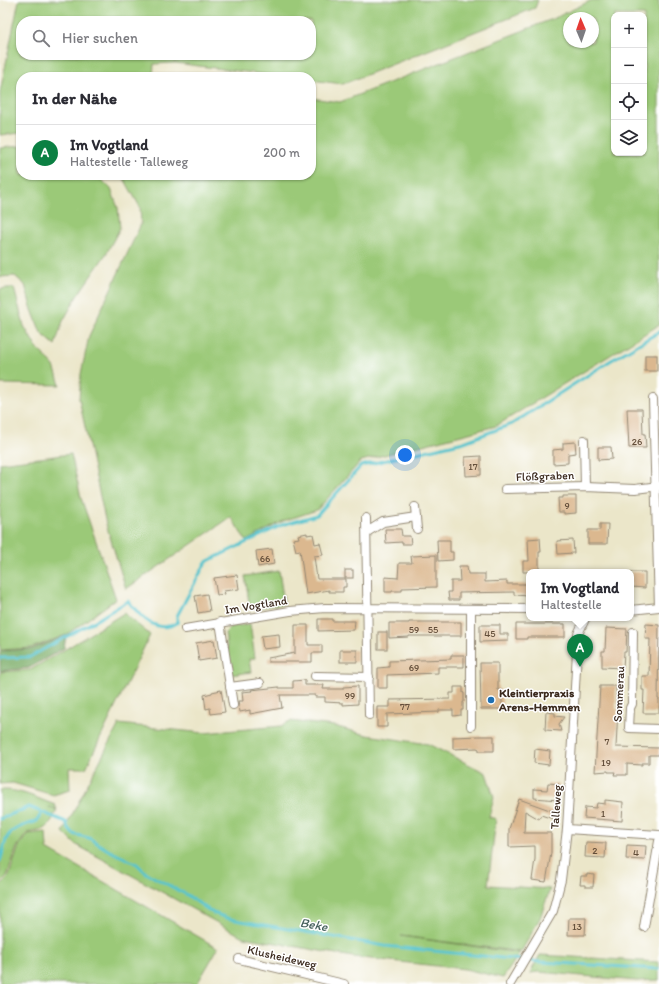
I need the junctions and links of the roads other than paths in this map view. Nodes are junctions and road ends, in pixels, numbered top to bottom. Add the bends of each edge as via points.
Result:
1 (653, 398) dead end
2 (584, 440) dead end
3 (657, 486) edge
4 (585, 487) junction
5 (505, 489) dead end
6 (415, 507) dead end
7 (416, 517) junction
8 (366, 518) dead end
9 (416, 528) dead end
10 (367, 532) junction
11 (659, 607) edge
12 (368, 608) junction
13 (471, 609) junction
14 (526, 609) edge
15 (634, 610) edge
16 (584, 621) edge
17 (220, 622) junction
18 (186, 629) dead end
19 (633, 632) dead end
20 (315, 676) dead end
21 (369, 676) junction
22 (260, 683) dead end
23 (230, 688) junction
24 (233, 705) dead end
25 (369, 715) dead end
26 (471, 726) dead end
27 (659, 729) edge
28 (567, 829) junction
29 (659, 835) edge
30 (659, 841) edge
31 (644, 927) dead end
32 (239, 959) dead end
33 (344, 984) edge
34 (510, 984) edge

1 - 3 street
2 - 4 street, Flößgraben
3 - 4 street, Flößgraben via 635,489
3 - 11 street
4 - 5 street, Flößgraben
6 - 7 street
7 - 9 street
7 - 10 street via 383,522
8 - 10 street
10 - 12 street
11 - 15 street
12 - 13 street, Im Vogtland
12 - 17 street, Im Vogtland via 290,611
12 - 21 street
13 - 14 street, Im Vogtland
13 - 26 street
16 - 28 street, Talleweg via 578,634
17 - 18 street, Im Vogtland
17 - 23 street, Im Vogtland
19 - 27 street, Sommerau via 629,728
20 - 21 street
21 - 25 street
22 - 23 street
23 - 24 street, Im Vogtland
28 - 29 street
28 - 34 street, Talleweg via 561,880 553,911
30 - 31 street
32 - 33 street, Klusheideweg

